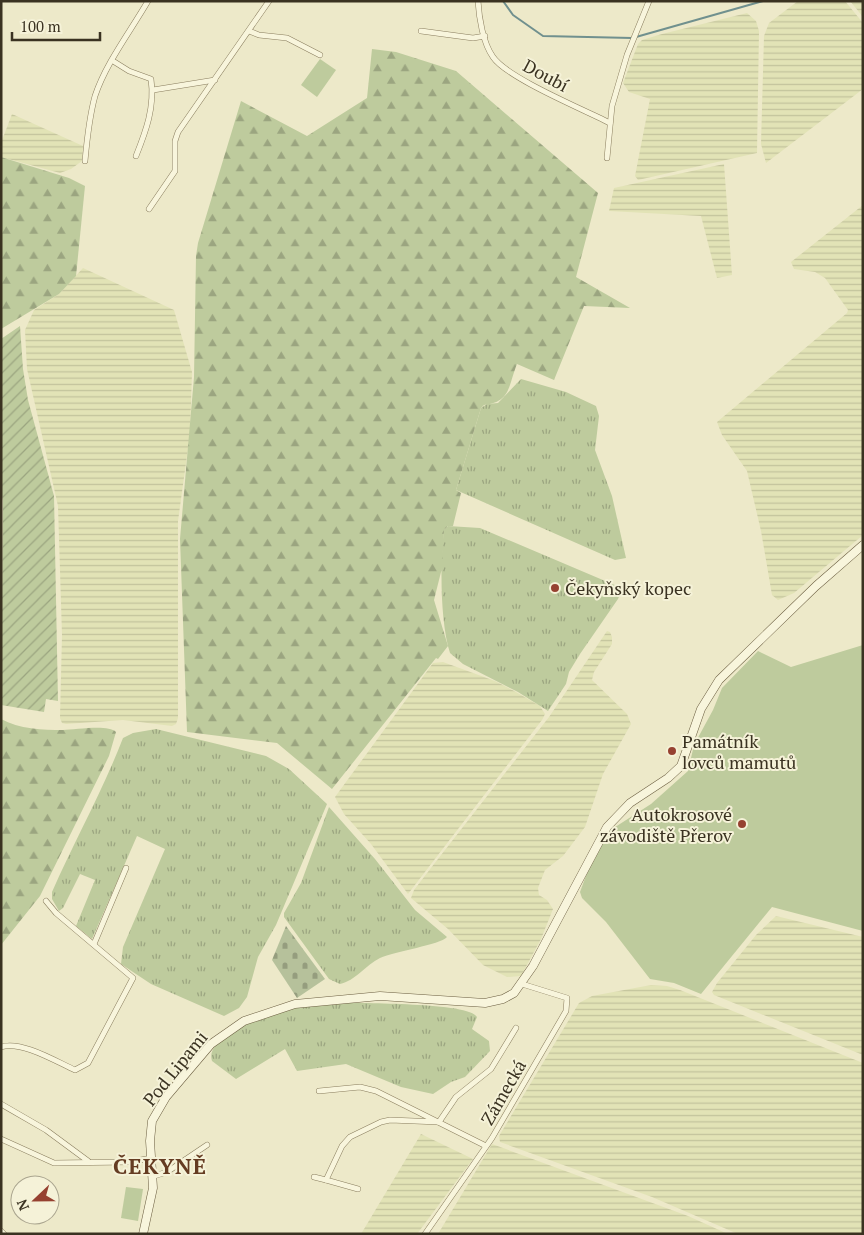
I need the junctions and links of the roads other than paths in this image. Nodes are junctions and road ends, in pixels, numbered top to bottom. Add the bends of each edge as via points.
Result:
1 (148, 1) edge
2 (269, 1) edge
3 (478, 1) edge
4 (648, 1) edge
5 (249, 31) junction
6 (421, 31) dead end
7 (485, 36) junction
8 (320, 55) dead end
9 (113, 61) junction
10 (215, 80) junction
11 (153, 90) junction
12 (610, 123) junction
13 (136, 156) dead end
14 (608, 158) dead end
15 (85, 161) dead end
16 (149, 209) dead end
17 (863, 546) edge
18 (126, 868) dead end
19 (46, 900) dead end
20 (94, 944) junction
21 (522, 984) junction
22 (516, 1028) dead end
23 (1, 1047) edge
24 (319, 1092) dead end
25 (1, 1104) edge
26 (438, 1122) junction
27 (1, 1139) edge
28 (207, 1145) dead end
29 (486, 1146) junction
30 (152, 1158) junction
31 (88, 1161) junction
32 (154, 1176) junction
33 (314, 1177) dead end
34 (326, 1180) junction
35 (358, 1189) dead end
36 (143, 1234) edge
37 (425, 1234) edge

1 - 9 street
2 - 5 street
3 - 7 street, Doubí
4 - 12 street via 627,55
5 - 8 street via 259,36 287,38
5 - 10 street
6 - 7 street via 473,38
7 - 12 street, Doubí via 493,58 512,72
9 - 11 street via 152,79
9 - 15 street via 96,95
10 - 11 street
10 - 16 street via 178,132 174,171
11 - 13 street via 147,129
12 - 14 street
17 - 21 main road via 816,586 715,686 701,709 682,766 630,803 607,827
18 - 20 street
19 - 20 street via 56,913
20 - 23 street via 133,978 88,1063 75,1070 27,1049
21 - 29 street, Zámecká via 567,998 566,1011
21 - 30 main road, Pod Lipami via 507,997 486,1003 392,996 336,998 284,1006 244,1021 206,1049 160,1105 151,1127
22 - 26 street via 491,1069 456,1097
24 - 26 street via 368,1089
25 - 31 street via 46,1130
26 - 29 street
26 - 34 street via 390,1120 373,1126 342,1146
27 - 31 street via 54,1163
28 - 32 street via 167,1172
29 - 37 street, Zámecká
30 - 31 street via 129,1162
30 - 32 main road, Pod Lipami
32 - 36 main road, Pod Lipami
33 - 34 street
34 - 35 street

